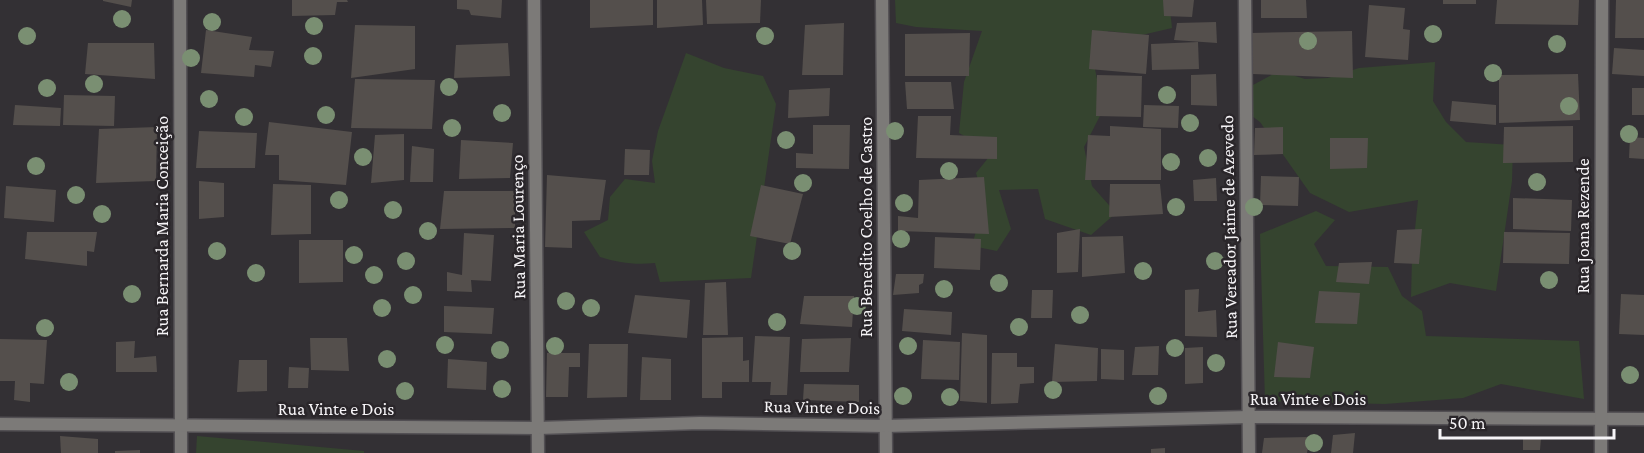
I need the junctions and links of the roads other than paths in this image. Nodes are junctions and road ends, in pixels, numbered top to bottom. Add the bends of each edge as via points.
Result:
1 (180, 0) edge
2 (534, 0) edge
3 (882, 0) edge
4 (1245, 0) edge
5 (1602, 0) edge
6 (1249, 417) junction
7 (1600, 418) junction
8 (1644, 419) edge
9 (0, 424) edge
10 (180, 426) junction
11 (885, 426) junction
12 (538, 428) junction
13 (180, 453) edge
14 (538, 453) edge
15 (886, 453) edge
16 (1249, 453) edge
17 (1601, 453) edge

1 - 10 street, Rua Bernarda Maria Conceição
2 - 12 street, Rua Maria Lourenço
3 - 11 street, Rua Benedito Coelho de Castro
4 - 6 street, Rua Vereador Jaime de Azevedo
5 - 7 street, Rua Joana Rezende
6 - 7 street, Rua Vinte e Dois
6 - 11 street, Rua Vinte e Dois
6 - 16 street, Rua Vereador Jaime de Azevedo
7 - 8 street, Rua Vinte e Dois
7 - 17 street, Rua Joana Rezende
9 - 10 street, Rua Vinte e Dois
10 - 12 street, Rua Vinte e Dois
10 - 13 street, Rua Bernarda Maria Conceição
11 - 12 street, Rua Vinte e Dois via 700,423
11 - 15 street, Rua Benedito Coelho de Castro
12 - 14 street, Rua Maria Lourenço

